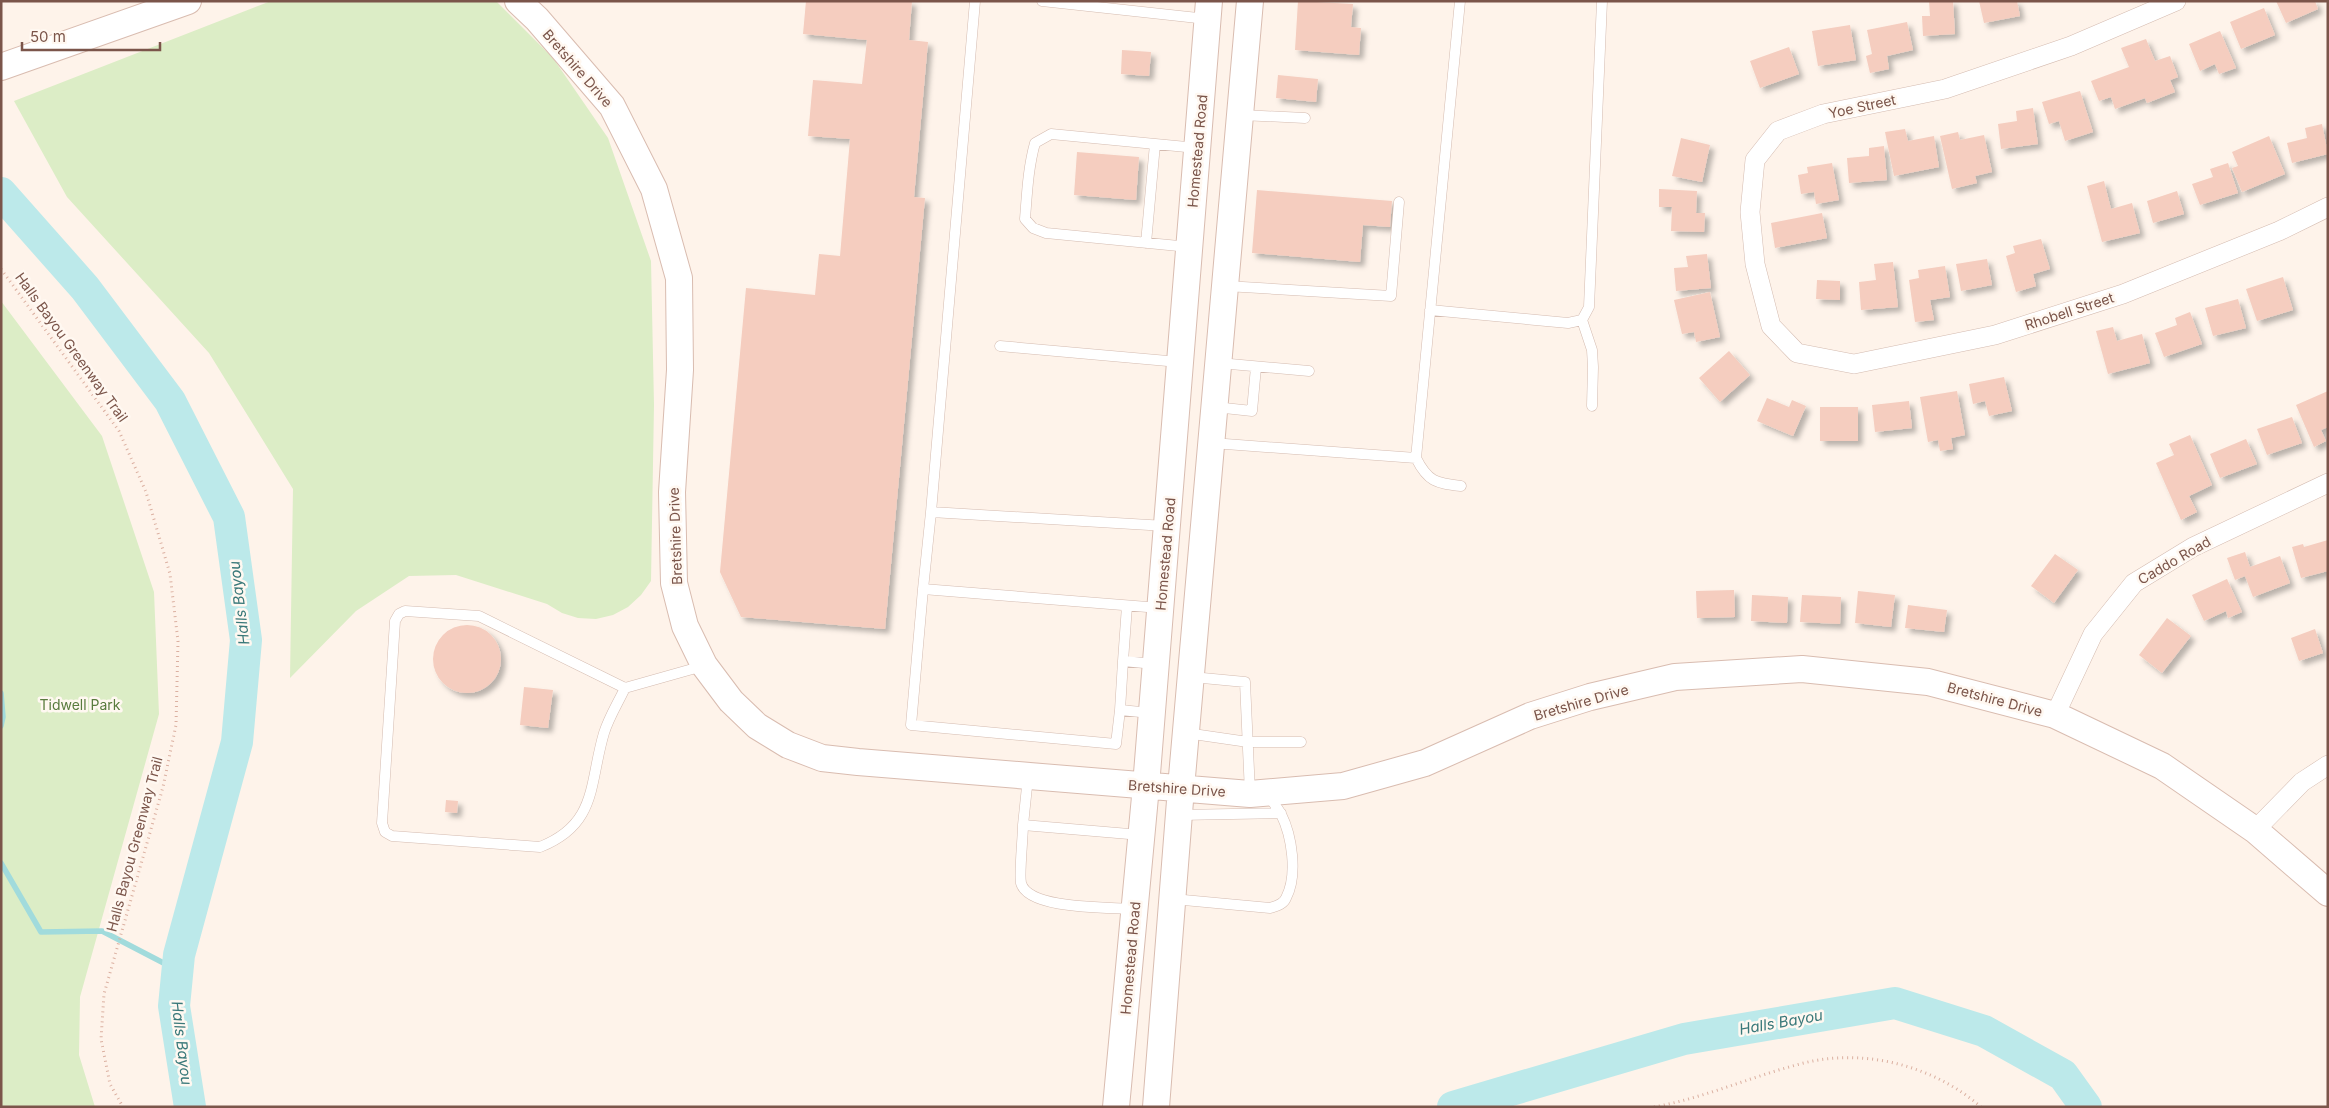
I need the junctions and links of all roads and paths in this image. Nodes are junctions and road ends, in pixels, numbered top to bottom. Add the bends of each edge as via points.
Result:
1 (188, 1) edge
2 (518, 1) edge
3 (975, 1) edge
4 (1042, 1) edge
5 (1250, 1) edge
6 (1460, 1) edge
7 (1602, 1) edge
8 (2176, 1) edge
9 (1209, 10) edge
10 (1, 68) edge
11 (1240, 114) junction
12 (1305, 118) dead end
13 (1155, 144) junction
14 (1198, 148) junction
15 (1399, 202) dead end
16 (2328, 207) edge
17 (1146, 243) junction
18 (1190, 247) junction
19 (1, 269) edge
20 (1225, 286) junction
21 (1430, 310) junction
22 (1582, 320) junction
23 (1000, 346) dead end
24 (1797, 353) joint
25 (1180, 362) junction
26 (1218, 363) junction
27 (1256, 367) junction
28 (1309, 371) dead end
29 (1592, 406) dead end
30 (1214, 407) junction
31 (1211, 443) junction
32 (1416, 458) junction
33 (2328, 483) edge
34 (1461, 486) dead end
35 (930, 512) junction
36 (1204, 521) junction
37 (1168, 524) junction
38 (923, 589) junction
39 (1127, 606) junction
40 (1161, 608) junction
41 (1123, 661) junction
42 (1156, 664) junction
43 (704, 665) junction
44 (1191, 677) junction
45 (625, 688) junction
46 (1120, 710) junction
47 (1152, 713) junction
48 (2054, 715) junction
49 (1185, 733) junction
50 (1248, 742) junction
51 (1301, 742) dead end
52 (2328, 765) edge
53 (1028, 776) junction
54 (1146, 786) junction
55 (1181, 788) junction
56 (1265, 800) junction
57 (1178, 815) junction
58 (1023, 825) junction
59 (2255, 830) junction
60 (1142, 835) junction
61 (2328, 892) edge
62 (1172, 899) junction
63 (1134, 909) junction
64 (1118, 1080) junction
65 (1157, 1096) edge
66 (123, 1107) edge
67 (1116, 1107) edge
68 (1654, 1107) edge
69 (1981, 1107) edge

1 - 10 main road
2 - 43 main road, Bretshire Drive via 612,106 654,189 680,278 680,370 672,492 674,583 685,626
3 - 35 lane
4 - 9 lane
5 - 11 main road
6 - 21 lane
7 - 22 lane via 1589,307
8 - 24 street, Yoe Street via 2071,46 1945,89 1823,114 1778,131 1755,160 1750,212 1756,264 1771,326
9 - 14 main road, Homestead Road
11 - 12 lane
11 - 20 main road
13 - 14 lane
13 - 17 lane
13 - 17 lane via 1051,134 1035,143 1030,158 1025,219 1032,228 1046,233
14 - 18 main road, Homestead Road
15 - 20 lane via 1391,296
16 - 24 street, Rhobell Street via 2279,231 2123,294 1995,335 1854,364
17 - 18 lane
18 - 25 main road, Homestead Road
19 - 66 path, Halls Bayou Greenway Trail via 119,431 146,492 170,574 178,641 176,725 164,787 104,994 101,1039 110,1084
20 - 26 main road
21 - 22 lane via 1568,323
21 - 32 lane
22 - 29 lane via 1594,367
23 - 25 lane
25 - 37 main road, Homestead Road
26 - 27 lane
26 - 30 main road
27 - 28 lane
27 - 30 lane via 1252,410
30 - 31 main road
31 - 32 lane
31 - 36 main road
32 - 34 lane via 1437,483
33 - 48 street, Caddo Road via 2193,547 2134,583 2093,634
35 - 37 lane
35 - 38 lane
36 - 37 main road
36 - 44 main road
37 - 40 main road, Homestead Road
38 - 39 lane
38 - 46 lane via 911,726 1116,744
39 - 40 lane
39 - 41 lane
40 - 42 main road, Homestead Road
41 - 42 lane
41 - 46 lane
42 - 47 main road, Homestead Road
43 - 45 lane
43 - 53 main road, Bretshire Drive via 731,701 757,726 788,745 822,758
44 - 49 main road
44 - 50 lane via 1246,682
45 - 45 lane via 604,733 585,810 559,839 540,846 392,836 385,832 382,823 395,621 399,614 405,611 479,616
46 - 47 lane
47 - 54 main road, Homestead Road
48 - 56 main road, Bretshire Drive via 1928,682 1802,668 1675,677 1590,697 1530,716 1425,763 1343,786
48 - 59 main road, Bretshire Drive via 2162,766
49 - 50 lane
49 - 55 main road
50 - 51 lane
50 - 56 lane
52 - 59 street via 2302,782
53 - 54 main road, Bretshire Drive
53 - 58 lane
54 - 55 main road, Bretshire Drive
54 - 60 main road, Homestead Road
55 - 56 main road, Bretshire Drive
55 - 57 main road
56 - 57 lane
56 - 62 lane via 1293,848 1286,899 1270,908
57 - 62 main road
58 - 60 lane
58 - 63 lane via 1021,883 1028,894 1047,903
59 - 61 main road, Bretshire Drive
60 - 63 main road, Homestead Road
62 - 65 main road
63 - 64 main road, Homestead Road
64 - 65 main road
64 - 67 main road, Homestead Road
68 - 69 path via 1687,1101 1801,1064 1832,1058 1874,1058 1921,1071 1962,1090

